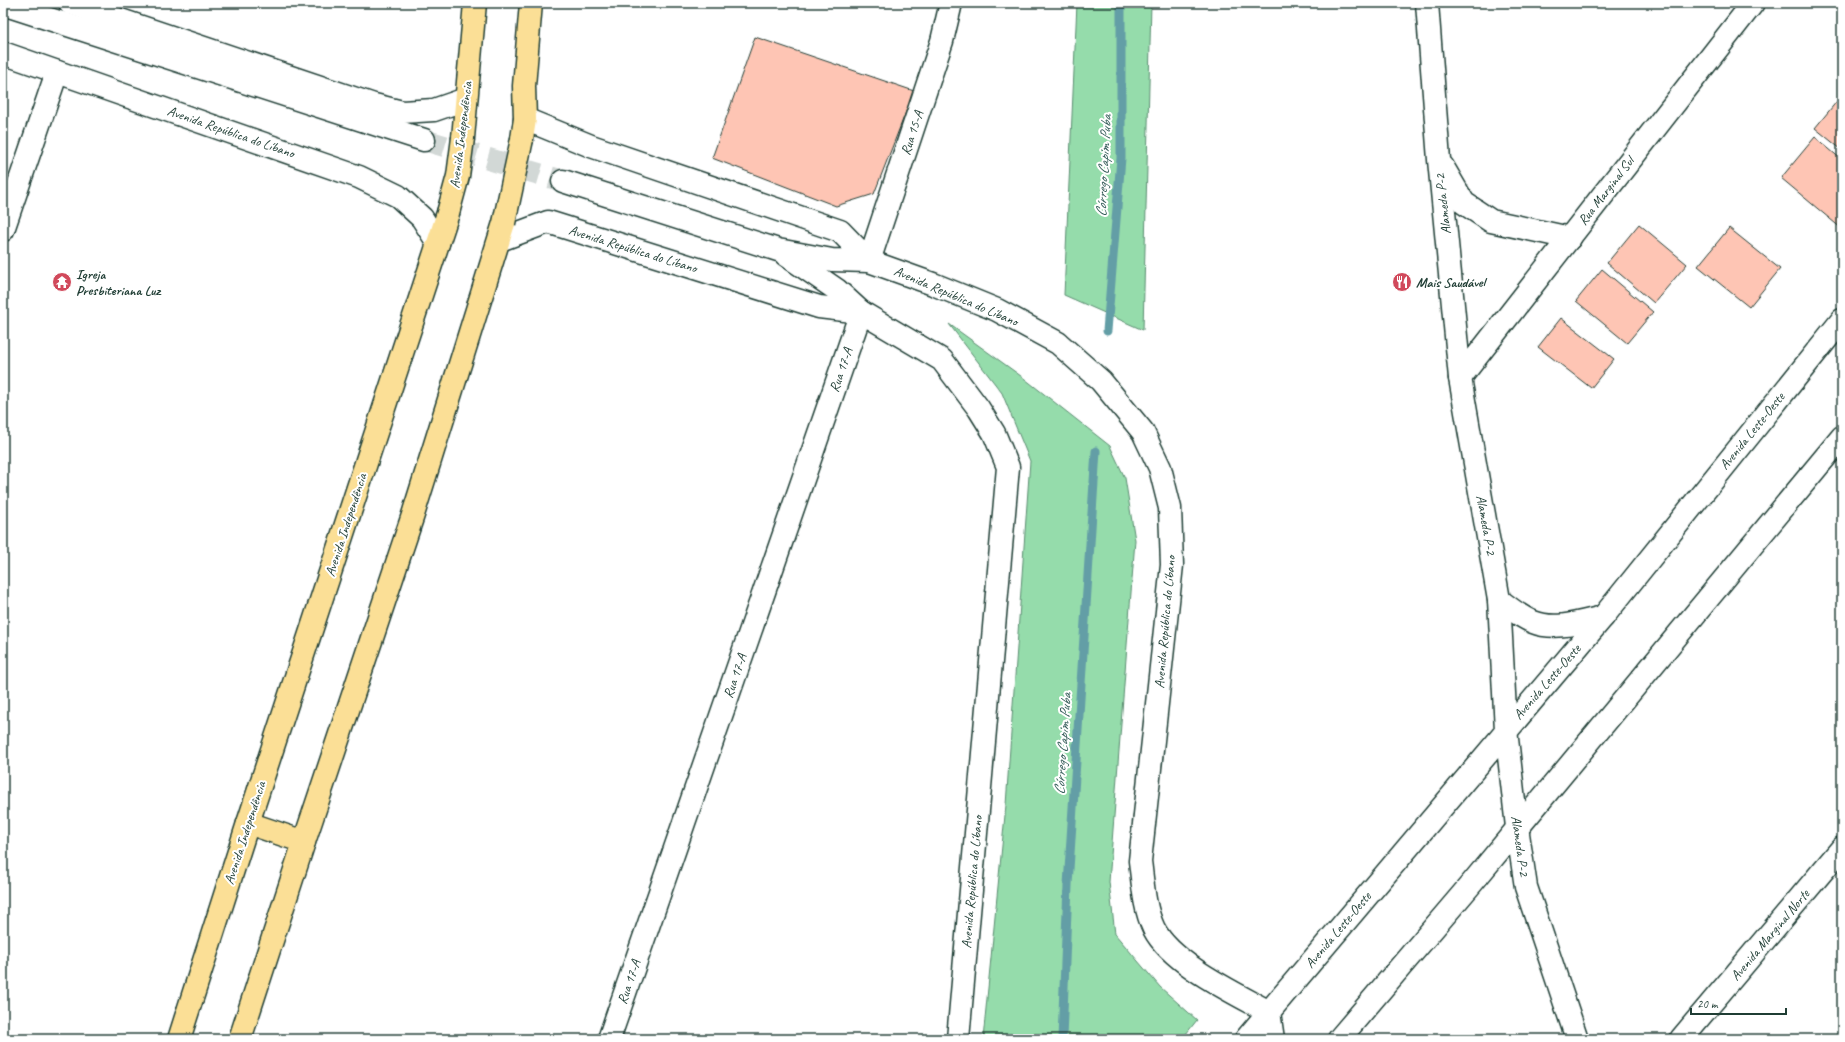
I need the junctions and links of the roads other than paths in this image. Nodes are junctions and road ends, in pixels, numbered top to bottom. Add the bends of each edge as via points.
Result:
1 (70, 3) edge
2 (475, 3) edge
3 (531, 3) edge
4 (951, 3) edge
5 (1427, 3) edge
6 (1753, 3) edge
7 (3, 4) edge
8 (3, 53) edge
9 (57, 72) junction
10 (466, 99) junction
11 (524, 129) junction
12 (424, 140) tunnel mouth
13 (1439, 160) junction
14 (563, 181) tunnel mouth
15 (3, 230) edge
16 (502, 232) junction
17 (1570, 238) junction
18 (438, 243) junction
19 (778, 250) junction
20 (869, 261) junction
21 (861, 312) junction
22 (1842, 320) edge
23 (1460, 378) junction
24 (1842, 438) edge
25 (1499, 600) junction
26 (1603, 617) junction
27 (1506, 730) junction
28 (248, 823) junction
29 (1517, 827) junction
30 (304, 842) junction
31 (1842, 848) edge
32 (1269, 1012) junction
33 (179, 1039) edge
34 (240, 1039) edge
35 (609, 1039) edge
36 (958, 1039) edge
37 (1246, 1039) edge
38 (1273, 1039) edge
39 (1339, 1039) edge
40 (1577, 1039) edge
41 (1681, 1039) edge

1 - 10 street via 402,112 434,110
2 - 10 main road, Avenida Independência
3 - 11 main road via 524,86
4 - 20 street, Rua 15-A via 942,41
5 - 13 street, Alameda P-2
6 - 17 street, Rua Marginal Sul
7 - 12 street
8 - 9 street, Avenida República do Líbano
9 - 15 street
9 - 18 street, Avenida República do Líbano via 359,176 398,196 422,218
10 - 18 main road, Avenida Independência, bridge via 458,176
11 - 16 main road, bridge
11 - 20 street, Avenida República do Líbano via 591,146 840,230
13 - 17 street via 1464,203 1491,221
13 - 23 street, Alameda P-2
14 - 19 street, Avenida República do Líbano
16 - 21 street, Avenida República do Líbano via 548,222 819,307
16 - 30 main road via 413,515
17 - 23 street, Rua Marginal Sul
18 - 28 main road, Avenida Independência
19 - 20 street, Avenida República do Líbano via 832,260
19 - 21 street, Avenida República do Líbano via 837,290
20 - 32 street, Avenida República do Líbano via 997,310 1058,343 1101,381 1143,432 1160,468 1170,508 1172,565 1140,861 1144,900 1154,930 1171,951 1206,976
21 - 35 street, Rua 17-A
21 - 36 street, Avenida República do Líbano via 942,360 979,409 1008,467
22 - 26 street, Avenida Leste-Oeste
23 - 25 street, Alameda P-2
24 - 29 street
25 - 26 street via 1534,622 1550,625
25 - 27 street, Alameda P-2
26 - 27 street, Avenida Leste-Oeste
27 - 29 street, Alameda P-2
27 - 32 street, Avenida Leste-Oeste
28 - 30 main road
28 - 33 main road, Avenida Independência
29 - 39 street
29 - 40 street, Alameda P-2 via 1526,887
30 - 34 main road
31 - 41 street, Avenida Marginal Norte
32 - 37 street, Avenida Leste-Oeste
32 - 38 street

